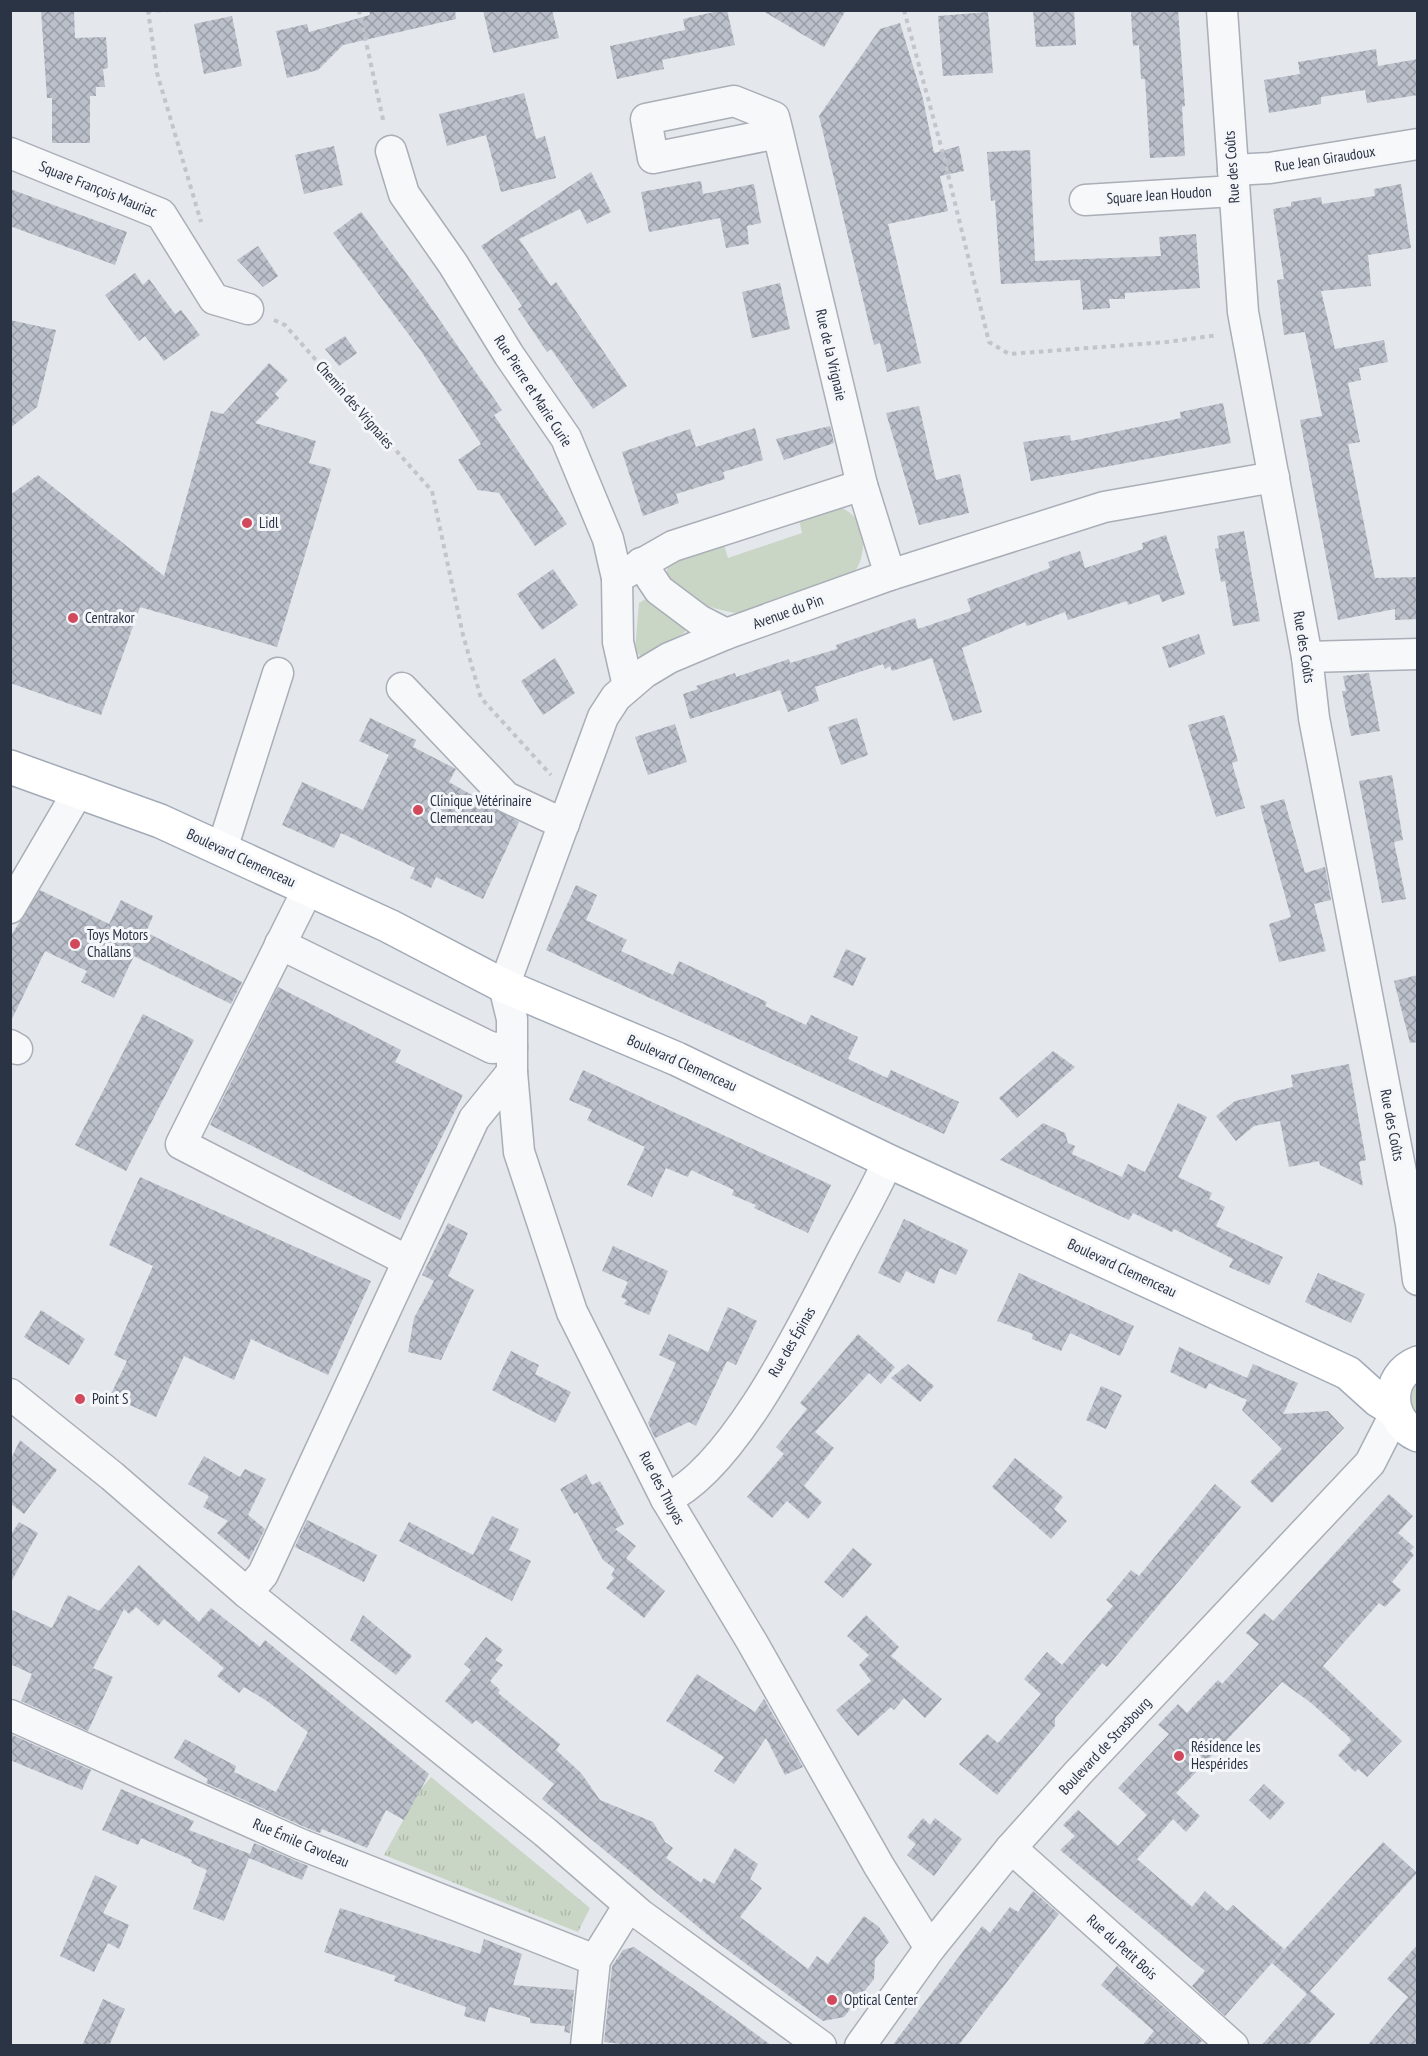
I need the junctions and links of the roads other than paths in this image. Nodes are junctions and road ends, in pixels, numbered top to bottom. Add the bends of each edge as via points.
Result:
1 (1222, 10) edge
2 (778, 133) dead end
3 (1418, 144) edge
4 (391, 151) road end
5 (10, 153) edge
6 (1233, 181) junction
7 (1085, 200) dead end
8 (248, 309) road end
9 (1274, 477) junction
10 (862, 485) junction
11 (629, 571) junction
12 (890, 575) junction
13 (726, 634) junction
14 (1418, 654) edge
15 (1307, 657) junction
16 (278, 673) dead end
17 (628, 686) junction
18 (402, 688) dead end
19 (10, 767) edge
20 (79, 790) junction
21 (568, 812) junction
22 (222, 849) junction
23 (308, 889) junction
24 (10, 908) edge
25 (280, 944) junction
26 (504, 986) junction
27 (512, 1059) junction
28 (888, 1161) junction
29 (408, 1261) junction
30 (1418, 1280) edge
31 (1412, 1366) edge
32 (1348, 1372) junction
33 (10, 1394) edge
34 (1402, 1420) edge
35 (1418, 1443) edge
36 (1370, 1463) junction
37 (666, 1499) junction
38 (247, 1593) junction
39 (10, 1715) edge
40 (1011, 1848) junction
41 (629, 1905) junction
42 (930, 1948) junction
43 (596, 1959) junction
44 (586, 2046) edge
45 (821, 2046) edge
46 (860, 2046) edge
47 (1233, 2046) edge

1 - 6 street, Rue des Coûts
2 - 10 street, Rue de la Vrignaie
3 - 6 street, Rue Jean Giraudoux via 1270,168
4 - 11 street, Rue Pierre et Marie Curie via 404,194 566,438 608,539
5 - 8 street, Square François Mauriac via 161,214 214,298
6 - 7 street, Square Jean Houdon
6 - 9 street, Rue des Coûts via 1246,330
9 - 12 street, Avenue du Pin via 1104,507
9 - 15 street, Rue des Coûts
10 - 11 street via 673,546
10 - 12 street, Rue de la Vrignaie
11 - 13 street
11 - 17 street, Rue Pierre et Marie Curie via 618,642
12 - 13 street, Avenue du Pin
13 - 17 street, Avenue du Pin via 669,658
14 - 15 street
15 - 30 street, Rue des Coûts via 1314,718 1411,1224
16 - 22 street
17 - 21 street, Avenue du Pin via 603,717
18 - 21 street via 506,797
19 - 20 main road, Boulevard Clemenceau
20 - 22 main road, Boulevard Clemenceau
20 - 24 street
21 - 26 street, Avenue du Pin
22 - 23 main road, Boulevard Clemenceau
23 - 25 street
23 - 26 main road, Boulevard Clemenceau
25 - 27 street
25 - 29 street via 181,1144
26 - 27 street, Rue des Thuyas via 512,1019
26 - 28 main road, Boulevard Clemenceau via 677,1059
27 - 29 street via 474,1119
27 - 37 street, Rue des Thuyas via 519,1152 572,1312
28 - 32 main road, Boulevard Clemenceau
28 - 37 street, Rue des Épinas via 807,1319 764,1391 725,1449 701,1476
29 - 38 street via 263,1574
31 - 32 main road, Boulevard Clemenceau
31 - 34 main road via 1395,1385
32 - 34 main road, Boulevard Clemenceau
33 - 38 street
34 - 36 street, Boulevard de Strasbourg
35 - 36 street, Boulevard de Strasbourg
36 - 40 street, Boulevard de Strasbourg
37 - 42 street, Rue des Thuyas
38 - 41 street via 545,1832
39 - 43 street, Rue Émile Cavoleau via 300,1844
40 - 42 street, Boulevard de Strasbourg
40 - 47 street, Rue du Petit Bois
41 - 43 street
41 - 45 street
42 - 46 street, Boulevard de Strasbourg
43 - 44 street

